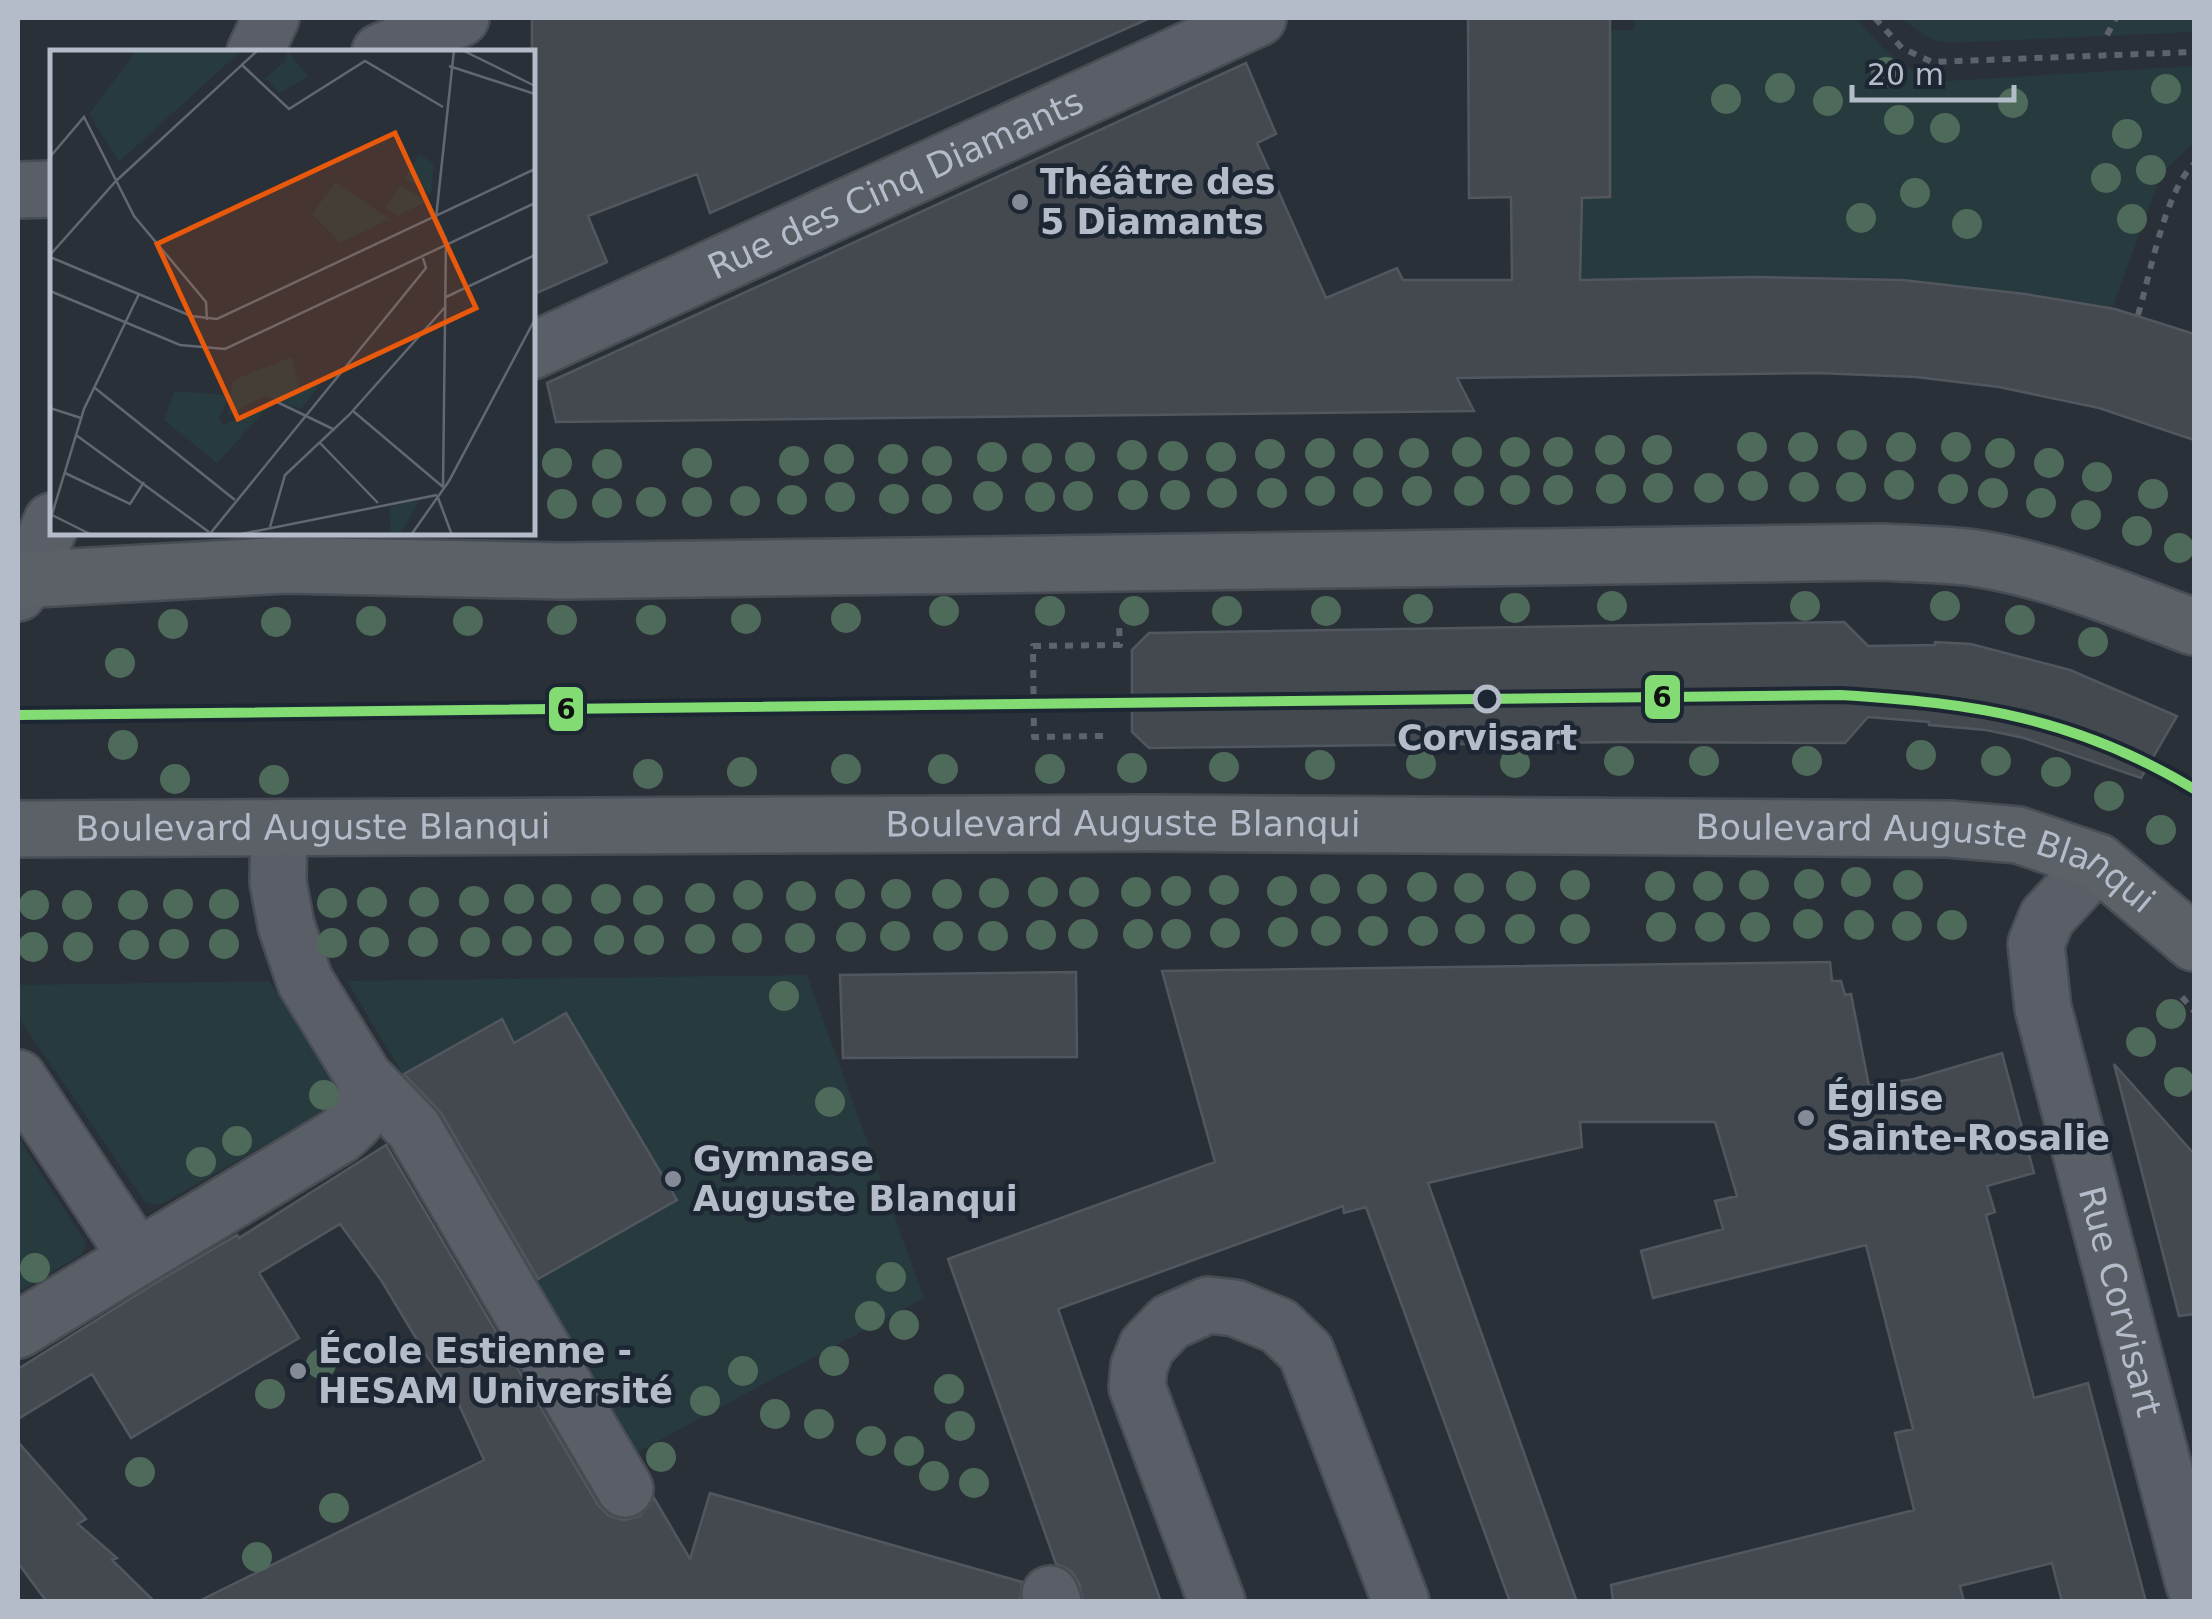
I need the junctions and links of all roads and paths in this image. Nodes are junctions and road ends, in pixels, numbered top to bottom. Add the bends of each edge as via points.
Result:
1 (271, 18) edge
2 (462, 18) edge
3 (1258, 18) edge
4 (1875, 18) edge
5 (2116, 18) edge
6 (2108, 35) dead end
7 (256, 50) edge
8 (385, 50) edge
9 (2194, 52) edge
10 (2194, 164) edge
11 (18, 190) edge
12 (50, 190) edge
13 (2138, 316) dead end
14 (535, 351) edge
15 (50, 525) edge
16 (232, 550) edge
17 (21, 584) edge
18 (1119, 625) dead end
19 (2194, 627) edge
20 (1103, 736) dead end
21 (278, 828) junction
22 (18, 829) edge
23 (2098, 862) junction
24 (2194, 943) edge
25 (364, 1077) junction
26 (18, 1078) edge
27 (137, 1256) junction
28 (18, 1330) edge
29 (625, 1489) dead end
30 (2194, 1584) edge
31 (1218, 1602) edge
32 (1401, 1602) edge

1 - 7 street
2 - 8 street
3 - 14 street, Rue des Cinq Diamants
4 - 9 path via 1902,48 1932,62
5 - 6 path
10 - 13 path via 2174,193
11 - 12 street
15 - 17 street
16 - 17 main road
16 - 19 main road via 286,564 562,572 1882,552 1975,558 2066,580
18 - 20 path via 1120,645 1034,646 1034,738
21 - 22 main road, Boulevard Auguste Blanqui
21 - 23 main road, Boulevard Auguste Blanqui via 1149,823 1935,829 2018,836
21 - 25 street via 278,882 298,963
23 - 24 main road, Boulevard Auguste Blanqui
23 - 30 street, Rue Corvisart via 2047,917 2036,944 2043,1008
25 - 27 street via 360,1118 340,1136
25 - 29 street via 414,1129
26 - 27 street
27 - 28 street
31 - 32 street via 1137,1387 1147,1346 1170,1322 1208,1305 1279,1326 1306,1352

